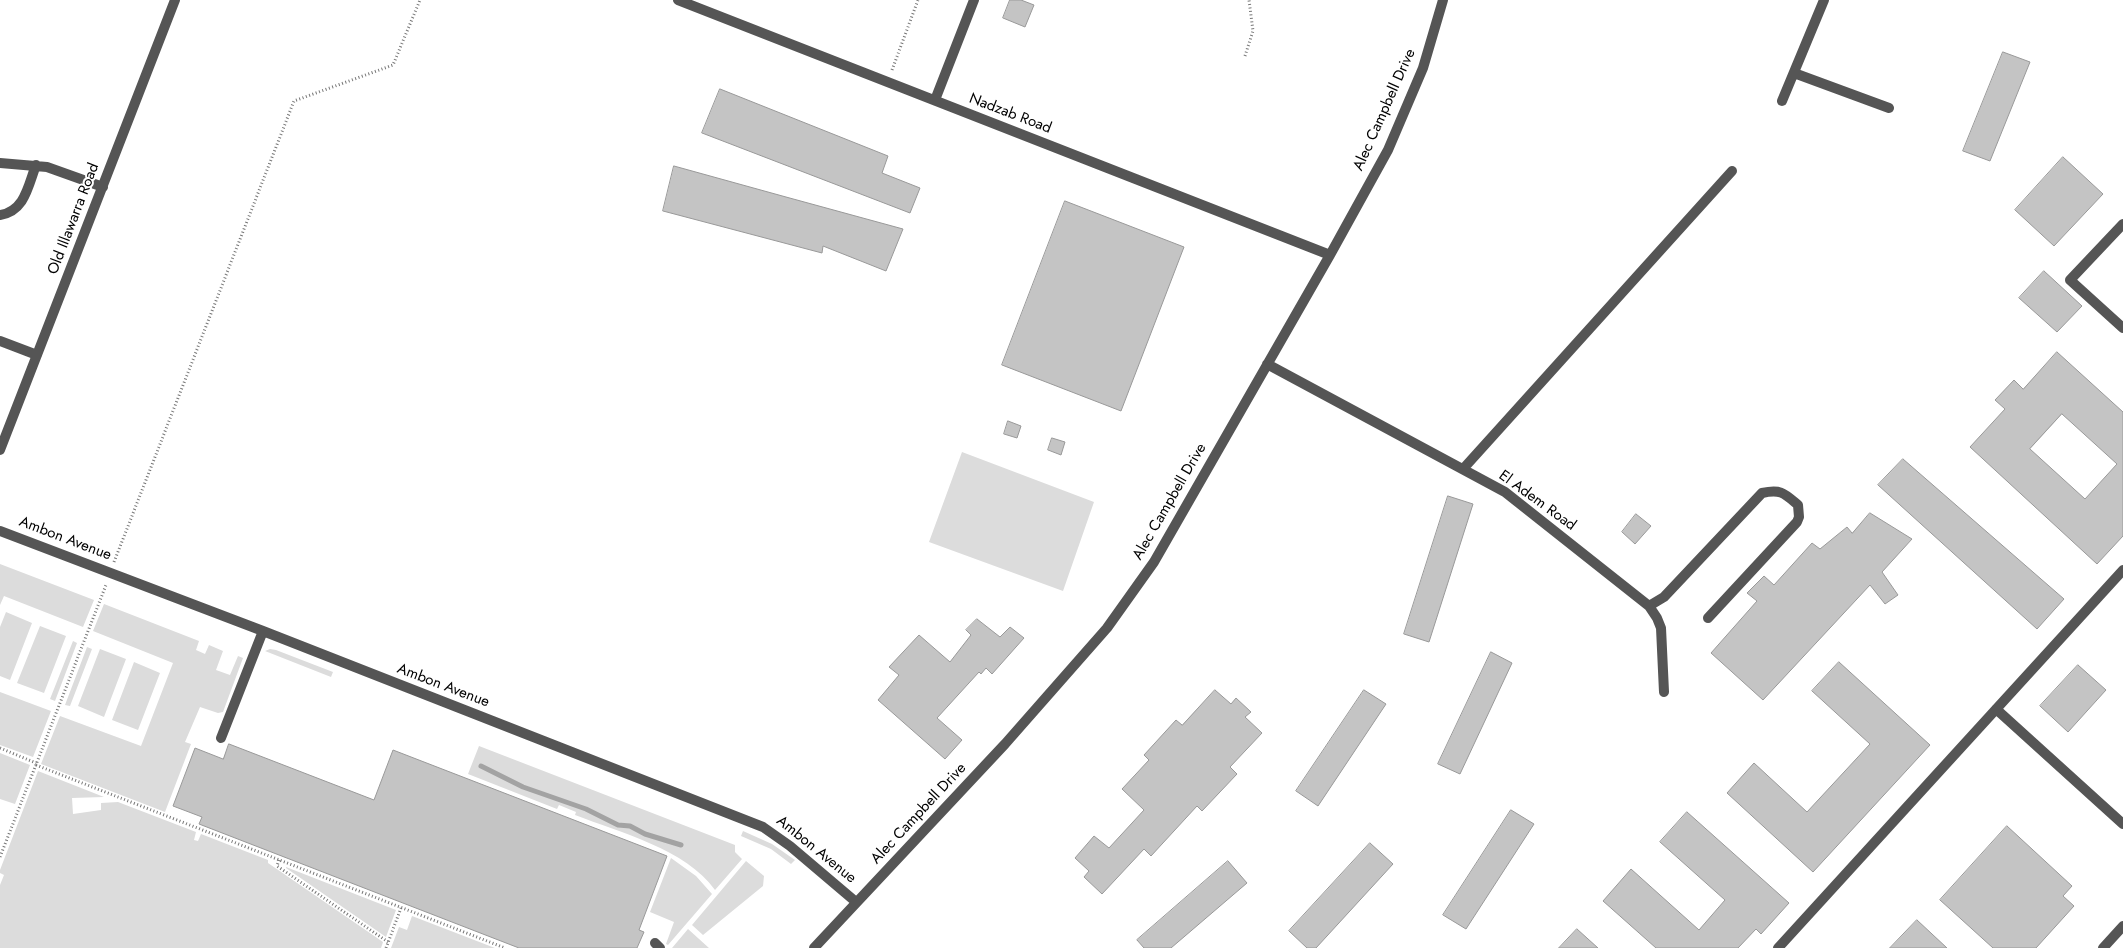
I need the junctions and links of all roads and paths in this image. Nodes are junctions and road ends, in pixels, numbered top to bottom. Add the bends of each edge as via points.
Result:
1 (175, 0) edge
2 (420, 0) edge
3 (678, 0) edge
4 (918, 0) edge
5 (974, 0) edge
6 (1249, 0) edge
7 (1443, 0) edge
8 (1824, 0) edge
9 (1245, 56) dead end
10 (890, 72) dead end
11 (1794, 73) junction
12 (935, 100) junction
13 (1782, 102) dead end
14 (1889, 108) dead end
15 (0, 163) edge
16 (36, 165) junction
17 (1732, 171) dead end
18 (102, 187) junction
19 (0, 214) edge
20 (2123, 224) edge
21 (1330, 256) junction
22 (2123, 328) edge
23 (0, 341) edge
24 (37, 355) junction
25 (1267, 364) junction
26 (0, 450) edge
27 (1463, 469) junction
28 (0, 531) edge
29 (2123, 570) edge
30 (110, 572) junction
31 (1648, 606) junction
32 (1708, 618) dead end
33 (263, 631) junction
34 (1664, 692) dead end
35 (1996, 709) junction
36 (221, 738) dead end
37 (0, 748) edge
38 (36, 764) junction
39 (2123, 824) edge
40 (0, 857) edge
41 (280, 860) junction
42 (856, 902) junction
43 (401, 908) junction
44 (2123, 926) edge
45 (388, 942) junction
46 (386, 948) edge
47 (505, 948) edge
48 (814, 948) edge
49 (1778, 948) edge
50 (2103, 948) edge

1 - 18 lane, Old Illawarra Road
2 - 30 path via 393,65 294,101
3 - 12 lane, Nadzab Road
4 - 10 path
5 - 12 lane
6 - 9 path via 1253,31
7 - 21 lane, Alec Campbell Drive via 1423,68 1388,150
8 - 11 lane
11 - 13 lane
11 - 14 lane
12 - 21 lane, Nadzab Road
15 - 16 lane
16 - 18 lane via 62,171
16 - 19 lane via 22,202 11,212
17 - 27 lane
18 - 24 lane, Old Illawarra Road
20 - 22 lane via 2070,280
21 - 25 lane, Alec Campbell Drive
23 - 24 lane
24 - 26 lane, Old Illawarra Road
25 - 27 lane, El Adem Road
25 - 42 lane, Alec Campbell Drive via 1154,562 1107,628 1005,744
27 - 31 lane, El Adem Road via 1505,492
28 - 30 lane, Ambon Avenue
29 - 35 lane
30 - 33 lane, Ambon Avenue
30 - 38 path
31 - 32 lane via 1664,597 1762,493 1775,490 1785,494 1798,505 1796,522
31 - 34 lane, El Adem Road via 1661,628
33 - 36 lane
33 - 42 lane, Ambon Avenue via 763,827
35 - 39 lane
35 - 49 lane
37 - 38 path
38 - 40 path
38 - 41 path
41 - 43 path
41 - 45 path via 278,866
42 - 48 lane, Alec Campbell Drive
43 - 45 path
43 - 47 path
44 - 50 lane
45 - 46 path

